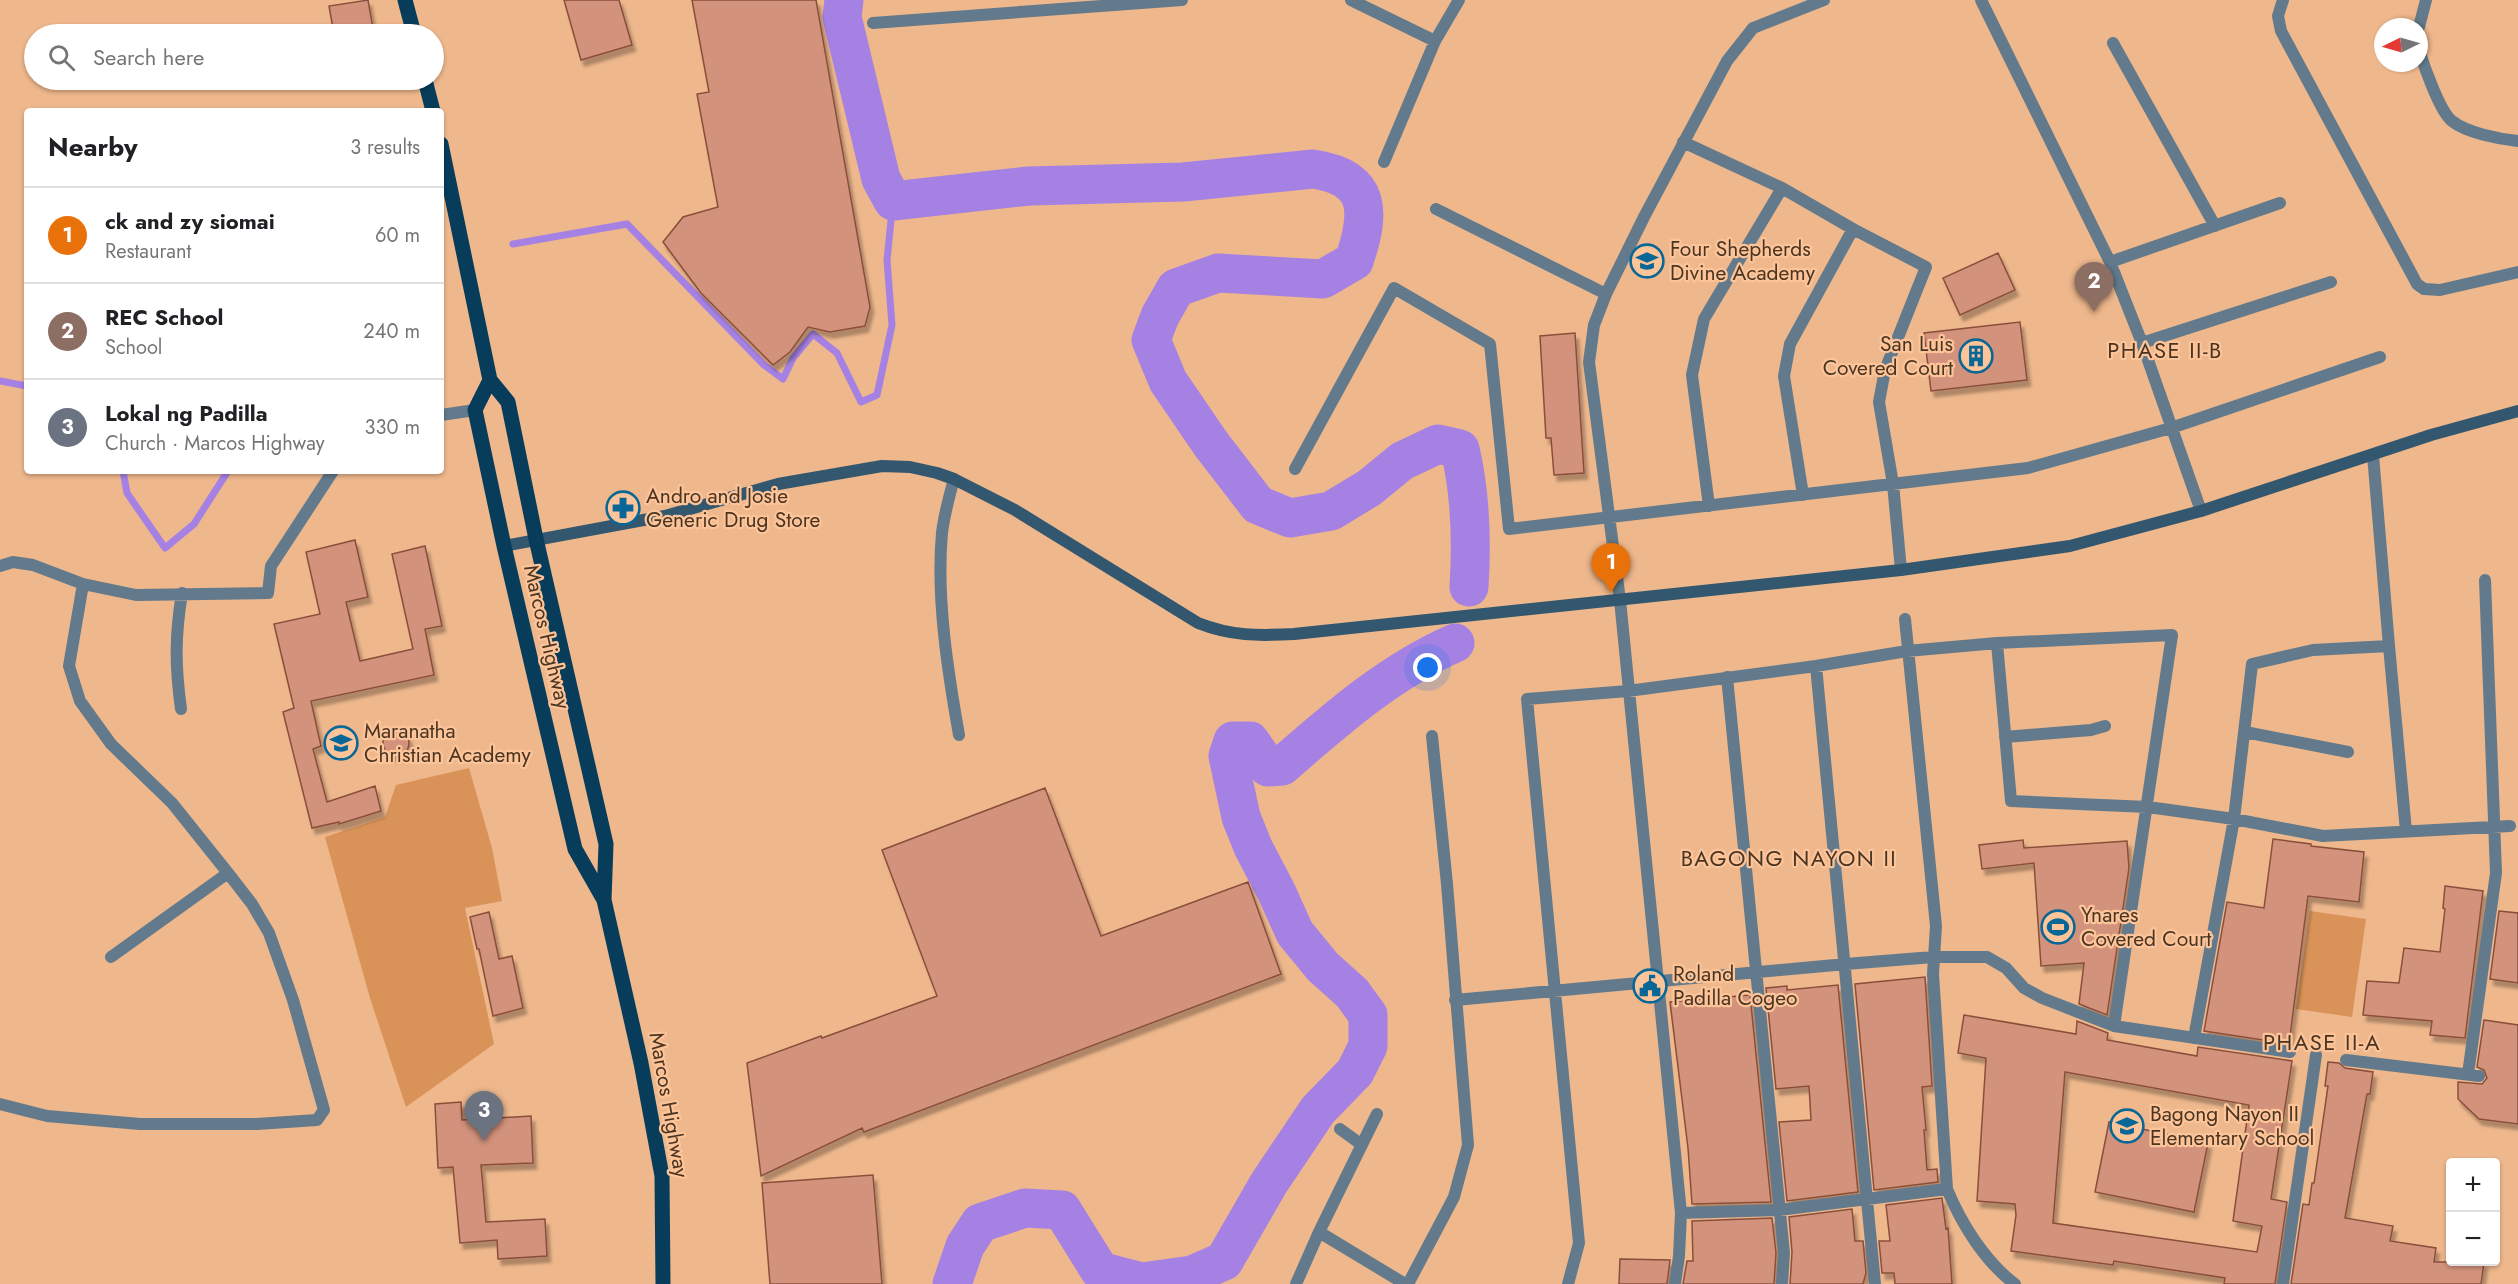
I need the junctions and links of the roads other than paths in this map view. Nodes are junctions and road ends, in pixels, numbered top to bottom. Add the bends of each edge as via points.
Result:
1 (405, 0) edge
2 (1182, 0) edge
3 (1351, 0) edge
4 (1459, 0) edge
5 (1824, 0) edge
6 (1981, 0) edge
7 (2283, 0) edge
8 (2426, 0) edge
9 (2421, 18) edge
10 (873, 23) dead end
11 (411, 24) edge
12 (1435, 41) junction
13 (2113, 43) dead end
14 (2426, 72) edge
15 (428, 90) edge
16 (432, 108) edge
17 (2518, 141) edge
18 (1683, 142) junction
19 (444, 158) edge
20 (1384, 162) dead end
21 (1782, 188) junction
22 (2280, 203) dead end
23 (1436, 209) dead end
24 (2215, 226) junction
25 (1853, 229) junction
26 (2110, 262) junction
27 (2518, 272) edge
28 (2331, 282) dead end
29 (1606, 294) junction
30 (2142, 343) junction
31 (2380, 357) dead end
32 (490, 380) junction
33 (475, 410) junction
34 (2518, 411) edge
35 (444, 415) edge
36 (2171, 428) junction
37 (2373, 454) junction
38 (1295, 469) dead end
39 (331, 474) edge
40 (954, 479) junction
41 (1893, 484) junction
42 (1803, 495) junction
43 (1709, 506) junction
44 (2201, 511) junction
45 (1609, 518) junction
46 (536, 539) junction
47 (504, 546) junction
48 (0, 566) edge
49 (1901, 570) junction
50 (2484, 580) dead end
51 (83, 584) junction
52 (182, 593) junction
53 (1620, 600) junction
54 (1905, 619) dead end
55 (1997, 643) junction
56 (2389, 646) junction
57 (1907, 651) junction
58 (1816, 666) junction
59 (1726, 677) junction
60 (1628, 691) junction
61 (181, 709) dead end
62 (2105, 726) dead end
63 (2245, 732) junction
64 (959, 735) dead end
65 (1432, 736) dead end
66 (2005, 737) junction
67 (2348, 752) dead end
68 (2148, 807) junction
69 (2234, 819) junction
70 (2510, 826) dead end
71 (2495, 827) junction
72 (2406, 831) junction
73 (228, 873) junction
74 (604, 900) junction
75 (111, 957) dead end
76 (1933, 957) junction
77 (1846, 964) junction
78 (1755, 972) junction
79 (1658, 981) junction
80 (1554, 992) junction
81 (1455, 1000) junction
82 (2114, 1026) junction
83 (2194, 1038) junction
84 (2290, 1052) dead end
85 (2316, 1055) dead end
86 (2346, 1060) dead end
87 (0, 1104) edge
88 (1377, 1114) dead end
89 (1340, 1129) dead end
90 (1362, 1145) junction
91 (1947, 1189) junction
92 (1866, 1201) junction
93 (1779, 1210) junction
94 (1681, 1213) junction
95 (1319, 1232) junction
96 (663, 1284) edge
97 (1296, 1284) edge
98 (1407, 1284) edge
99 (1568, 1284) edge
100 (1675, 1284) edge
101 (1782, 1284) edge
102 (1875, 1284) edge
103 (2015, 1284) edge
104 (2283, 1284) edge

1 - 11 main road
2 - 10 street
3 - 12 street
4 - 12 street
5 - 18 street via 1753,28 1727,61
6 - 26 street
7 - 27 street via 2278,16 2281,31 2417,284 2424,289 2440,290
8 - 9 street
12 - 20 street
13 - 24 street
14 - 17 street via 2451,121 2491,138
15 - 16 main road
18 - 21 street
18 - 29 street
19 - 32 main road, Marcos Highway
21 - 25 street
21 - 43 street via 1704,319 1692,375
22 - 24 street
23 - 29 street
24 - 26 street
25 - 41 street via 1926,267 1885,370 1879,402
25 - 42 street via 1790,344 1784,376
26 - 30 street
28 - 30 street
29 - 45 street via 1594,325 1589,362
30 - 36 street
31 - 36 street
32 - 33 main road
32 - 46 main road, Marcos Highway via 508,402
33 - 35 street
33 - 47 main road, Marcos Highway
34 - 37 street
36 - 41 street via 2028,468
36 - 44 street
37 - 44 street
37 - 56 street
38 - 45 street via 1394,288 1490,344 1509,529
39 - 52 street via 270,566 268,593
40 - 46 street via 910,467 882,466 778,484 665,516
40 - 53 street via 1015,510 1175,610 1223,633 1294,634
40 - 64 street via 942,533 942,585 950,683
41 - 42 street
41 - 49 street
42 - 43 street
43 - 45 street
44 - 49 street via 2070,546
45 - 53 street
46 - 47 street
46 - 74 main road, Marcos Highway via 606,844
47 - 74 main road, Marcos Highway via 575,849
48 - 51 street via 13,562 33,565
49 - 53 street
50 - 71 street
51 - 52 street via 136,595
51 - 73 street via 69,666 80,701 111,744 172,803
52 - 61 street via 175,632
53 - 60 street
54 - 57 street
55 - 57 street
55 - 66 street
55 - 68 street via 2172,635
56 - 63 street via 2313,650 2252,664
56 - 72 street
57 - 58 street
57 - 76 street via 1935,926
58 - 59 street
58 - 77 street
59 - 60 street
59 - 78 street
60 - 79 street
60 - 80 street via 1527,699
62 - 66 street
63 - 67 street
63 - 69 street
65 - 81 street
66 - 68 street via 2011,801
68 - 69 street
68 - 82 street
69 - 72 street via 2323,836
69 - 83 street
70 - 71 street
71 - 72 street
71 - 86 street via 2495,890 2473,1075
73 - 75 street
73 - 87 street via 269,933 324,1110 317,1120 140,1124 47,1116
74 - 96 main road, Marcos Highway via 642,1063 662,1176
76 - 77 street
76 - 82 street via 1987,957 2042,998
76 - 91 street
77 - 78 street
77 - 92 street
78 - 79 street
78 - 93 street
79 - 80 street
79 - 94 street
80 - 81 street
80 - 99 street via 1579,1243
81 - 98 street via 1468,1146 1454,1197
82 - 83 street
83 - 84 street
85 - 104 street
88 - 90 street
89 - 90 street
90 - 95 street
91 - 92 street
91 - 103 street via 1996,1269
92 - 93 street
92 - 102 street
93 - 94 street
93 - 101 street via 1784,1253
94 - 100 street
95 - 97 street
95 - 98 street

